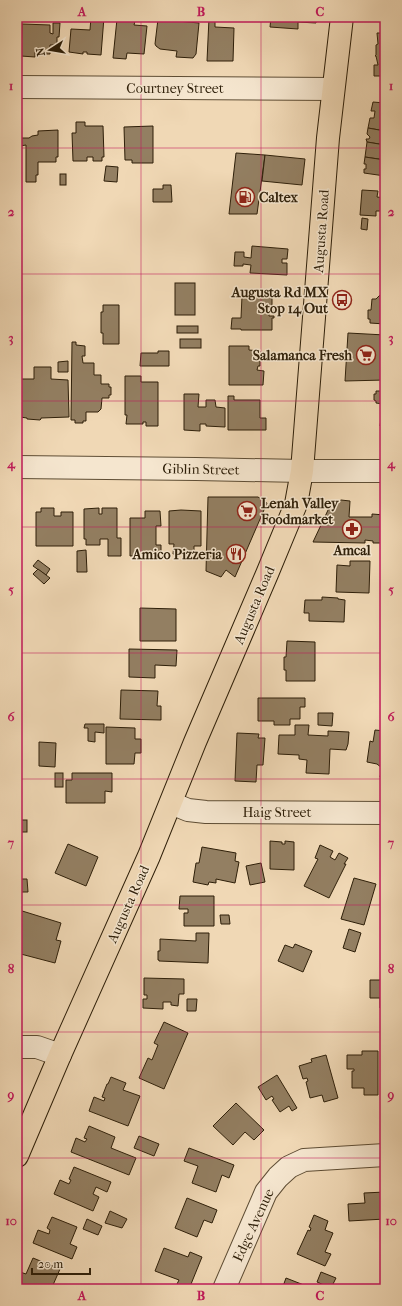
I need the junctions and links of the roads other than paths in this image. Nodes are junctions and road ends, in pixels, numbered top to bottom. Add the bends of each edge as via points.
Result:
1 (342, 17) edge
2 (17, 87) edge
3 (333, 89) junction
4 (17, 468) edge
5 (385, 470) edge
6 (302, 471) junction
7 (171, 803) junction
8 (385, 813) edge
9 (17, 1047) edge
10 (60, 1055) junction
11 (385, 1155) edge
12 (17, 1156) edge
13 (224, 1289) edge

1 - 3 main road, Augusta Road
2 - 3 street, Courtney Street
3 - 6 main road, Augusta Road
4 - 6 street, Giblin Street
5 - 6 street, Giblin Street
6 - 7 main road, Augusta Road via 296,504
7 - 8 street, Haig Street via 188,810 206,812
7 - 10 main road, Augusta Road
9 - 10 street via 36,1047
10 - 12 main road, Augusta Road
11 - 13 street, Edge Avenue via 304,1160 289,1167 266,1192

